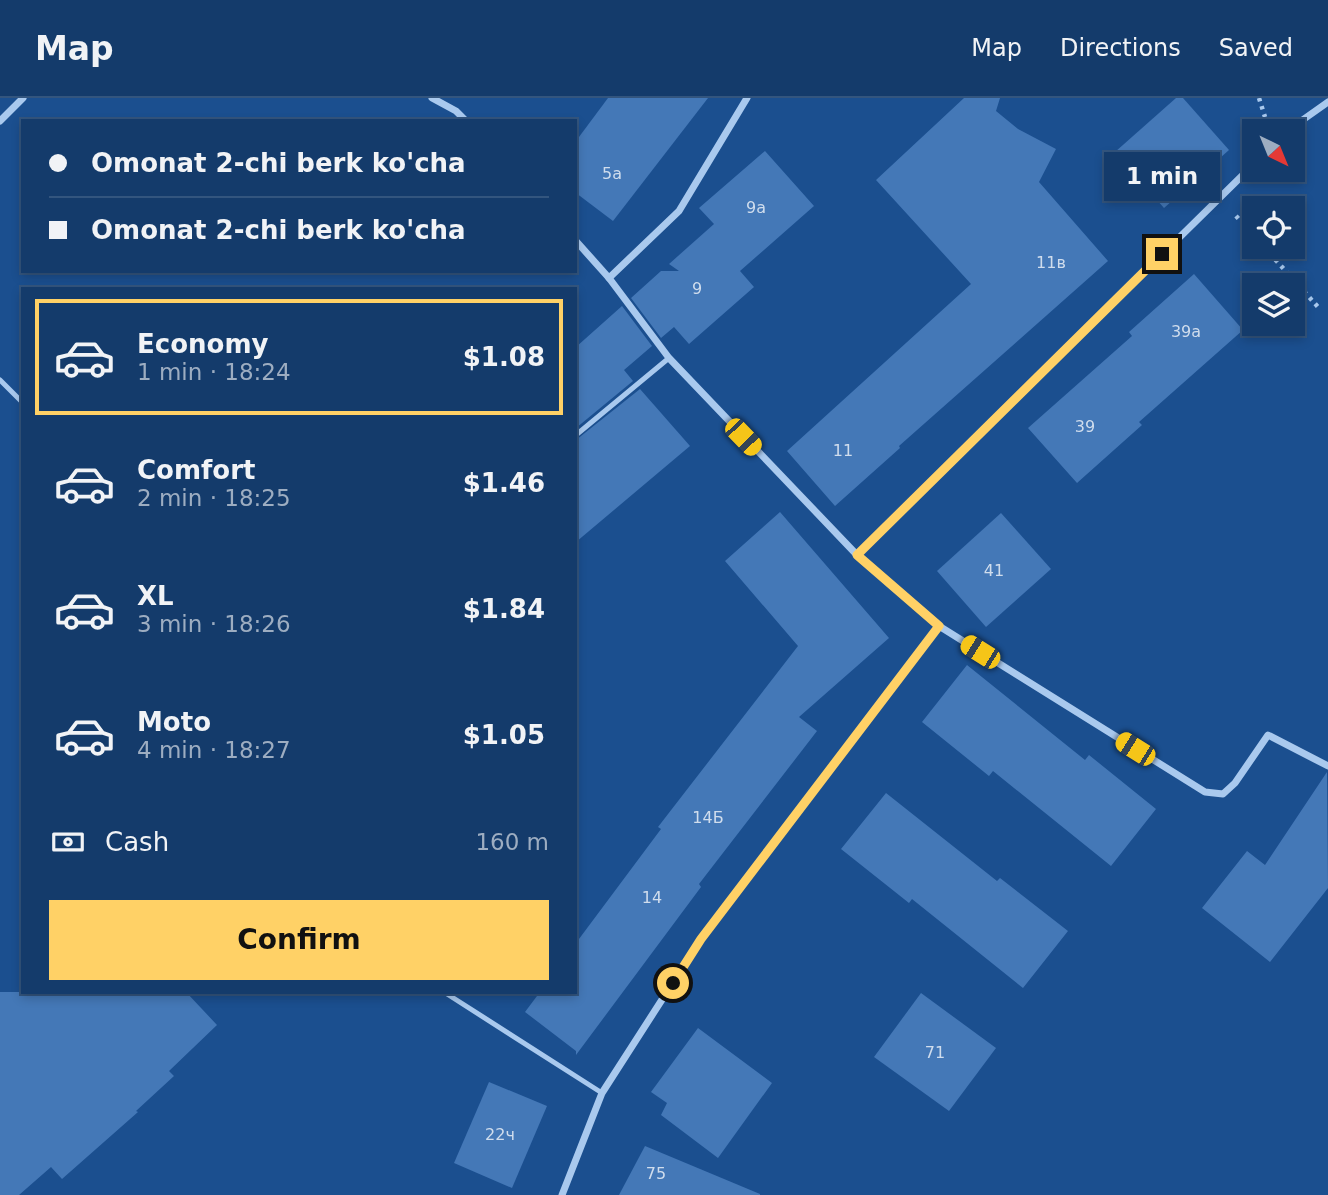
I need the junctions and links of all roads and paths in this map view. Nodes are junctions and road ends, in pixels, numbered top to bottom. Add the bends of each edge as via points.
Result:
1 (23, 98) edge
2 (432, 98) edge
3 (747, 98) edge
4 (1328, 102) edge
5 (464, 119) edge
6 (1304, 119) edge
7 (0, 121) edge
8 (1242, 176) edge
9 (577, 243) edge
10 (1275, 259) edge
11 (609, 278) junction
12 (1318, 307) dead end
13 (669, 358) junction
14 (0, 380) edge
15 (21, 401) edge
16 (577, 434) edge
17 (857, 555) junction
18 (939, 626) junction
19 (1328, 766) edge
20 (447, 994) edge
21 (602, 1093) junction
22 (562, 1195) edge

1 - 7 street
2 - 5 street
3 - 11 street via 678,211
4 - 6 street
8 - 17 street
9 - 11 street
10 - 12 path
11 - 13 street
13 - 16 lane
13 - 17 street
14 - 15 lane
17 - 18 street
18 - 19 street via 1205,792 1223,794 1235,783 1268,734
18 - 21 street via 701,939
20 - 21 lane
21 - 22 street

